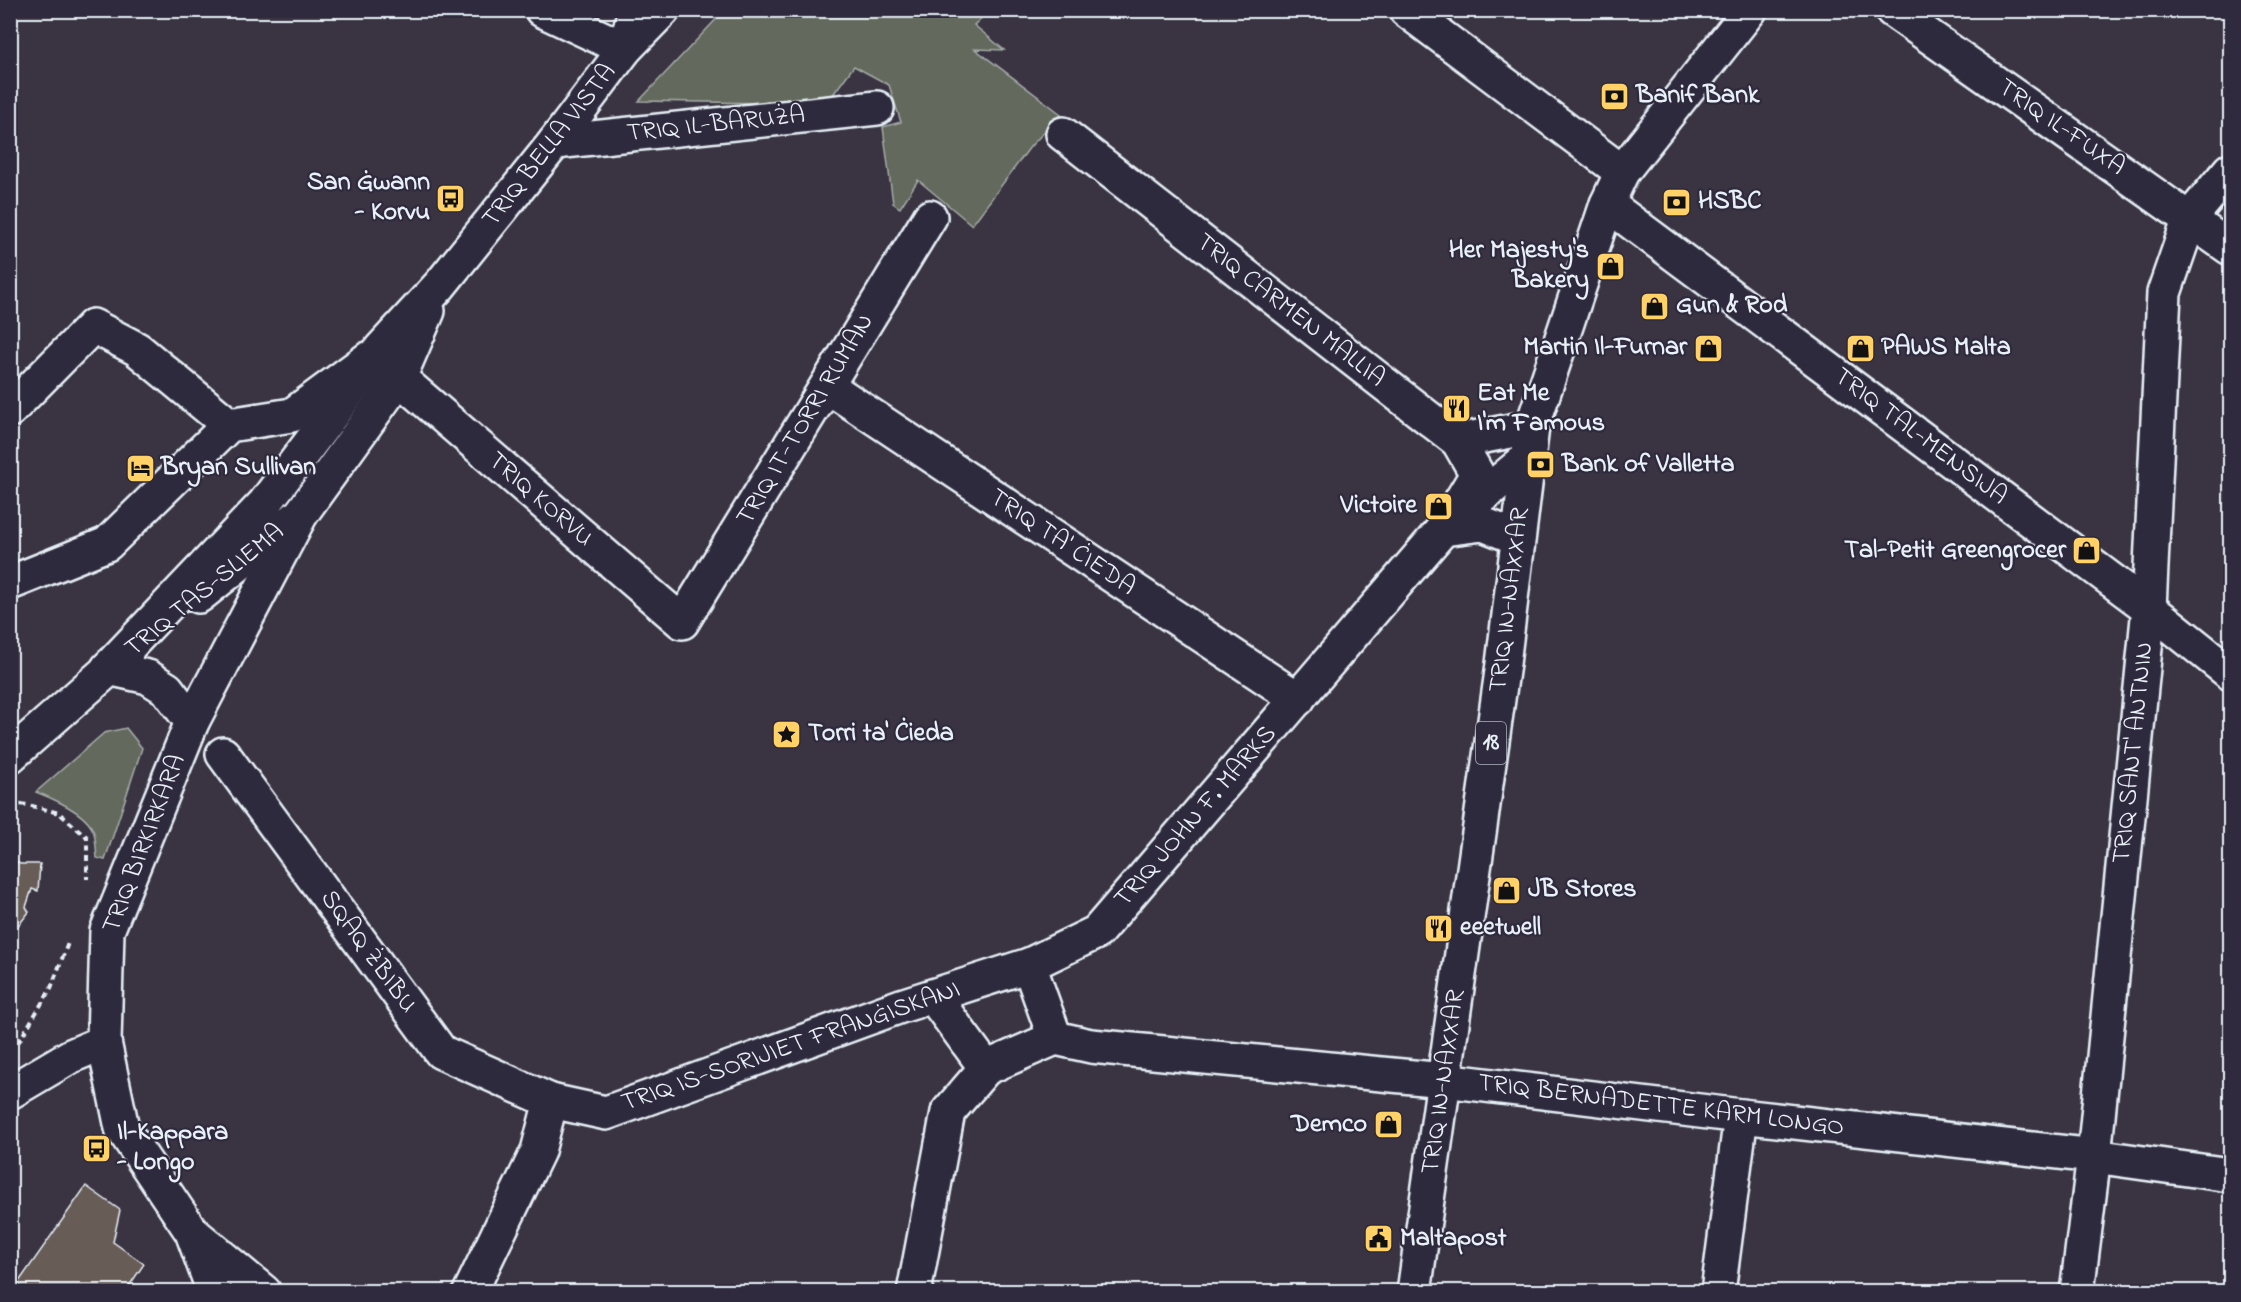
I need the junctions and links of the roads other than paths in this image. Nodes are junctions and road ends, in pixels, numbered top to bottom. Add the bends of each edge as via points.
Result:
1 (542, 10) edge
2 (634, 10) edge
3 (663, 10) edge
4 (1406, 10) edge
5 (1750, 10) edge
6 (1892, 10) edge
7 (625, 49) junction
8 (877, 108) dead end
9 (1063, 134) dead end
10 (555, 142) junction
11 (2230, 170) edge
12 (1622, 172) junction
13 (1607, 204) junction
14 (930, 217) dead end
15 (2190, 218) junction
16 (2230, 248) edge
17 (440, 285) junction
18 (381, 349) junction
19 (399, 378) junction
20 (827, 386) junction
21 (10, 410) edge
22 (229, 425) junction
23 (1458, 441) junction
24 (1530, 442) junction
25 (302, 514) junction
26 (1443, 529) junction
27 (1518, 538) junction
28 (10, 583) edge
29 (2149, 608) junction
30 (682, 622) joint
31 (108, 668) junction
32 (2230, 673) edge
33 (1298, 699) junction
34 (192, 722) junction
35 (223, 754) dead end
36 (10, 756) edge
37 (1029, 965) junction
38 (933, 996) junction
39 (1055, 1038) junction
40 (104, 1042) junction
41 (986, 1068) junction
42 (1444, 1080) junction
43 (10, 1092) edge
44 (551, 1101) junction
45 (1741, 1116) junction
46 (2094, 1156) junction
47 (2230, 1175) edge
48 (192, 1232) junction
49 (214, 1292) edge
50 (264, 1292) edge
51 (470, 1292) edge
52 (914, 1292) edge
53 (1414, 1292) edge
54 (1718, 1292) edge
55 (2077, 1292) edge

1 - 7 street
2 - 7 street
3 - 7 street, TRIQ BELLA VISTA
4 - 12 street
5 - 12 street, TRIQ IN-NAXXAR
6 - 15 street, TRIQ IL-FUXA
7 - 10 street, TRIQ BELLA VISTA
8 - 10 street, TRIQ IL-BARUŻA
9 - 23 street, TRIQ CARMEN MALLIA
10 - 17 street, TRIQ BELLA VISTA
11 - 15 street
12 - 13 street, TRIQ IN-NAXXAR
13 - 24 street, TRIQ IN-NAXXAR / 18
13 - 29 street, TRIQ TAL-MENSIJA
14 - 20 street, TRIQ IT-TORRI RUMAN
15 - 16 street, TRIQ IL-FUXA
15 - 29 street, TRIQ SANT' ANTNIN via 2164,293
17 - 18 street, TRIQ TAS-SLIEMA
17 - 19 street, TRIQ BIRKIRKARA
18 - 22 street via 292,415
18 - 31 street, TRIQ TAS-SLIEMA via 265,503
19 - 25 street, TRIQ BIRKIRKARA
19 - 30 street, TRIQ KORVU
20 - 30 street, TRIQ IT-TORRI RUMAN
20 - 33 street, TRIQ TA' ĊIEDA
21 - 22 street via 93,326 137,349
22 - 28 street via 107,544
23 - 24 street
23 - 26 street, TRIQ JOHN F. MARKS via 1478,474
24 - 26 street, TRIQ JOHN F. MARKS
24 - 27 street, TRIQ IN-NAXXAR / 18
25 - 31 street, TRIQ TAS-SLIEMA
25 - 34 street, TRIQ BIRKIRKARA
26 - 27 street via 1483,524
26 - 33 street, TRIQ JOHN F. MARKS
27 - 42 street, TRIQ IN-NAXXAR / 18
29 - 32 street, TRIQ TAL-MENSIJA
29 - 46 street, TRIQ SANT' ANTNIN
31 - 34 street, TRIQ BIRKIRKARA via 148,677 167,689
31 - 36 street, TRIQ TAS-SLIEMA
33 - 37 street, TRIQ JOHN F. MARKS via 1097,932
34 - 40 street, TRIQ BIRKIRKARA via 107,931
35 - 44 street, SQAQ ŻBIBU via 441,1052
37 - 38 street, TRIQ IS-SORIJIET FRANĠISKANI
37 - 39 street
38 - 41 street
38 - 44 street, TRIQ IS-SORIJIET FRANĠISKANI via 606,1113
39 - 41 street
39 - 42 street, TRIQ BERNADETTE KARM LONGO via 1090,1046
40 - 43 street via 71,1056
40 - 48 street, TRIQ BIRKIRKARA via 122,1128
41 - 52 street via 948,1112
42 - 45 street, TRIQ BERNADETTE KARM LONGO
42 - 53 street, TRIQ IN-NAXXAR / 18
44 - 51 street via 538,1151
45 - 46 street, TRIQ BERNADETTE KARM LONGO
45 - 54 street
46 - 47 street, TRIQ BERNADETTE KARM LONGO
46 - 55 street, TRIQ SANT' ANTNIN
48 - 49 street, TRIQ BIRKIRKARA
48 - 50 street, TRIQ BIRKIRKARA

